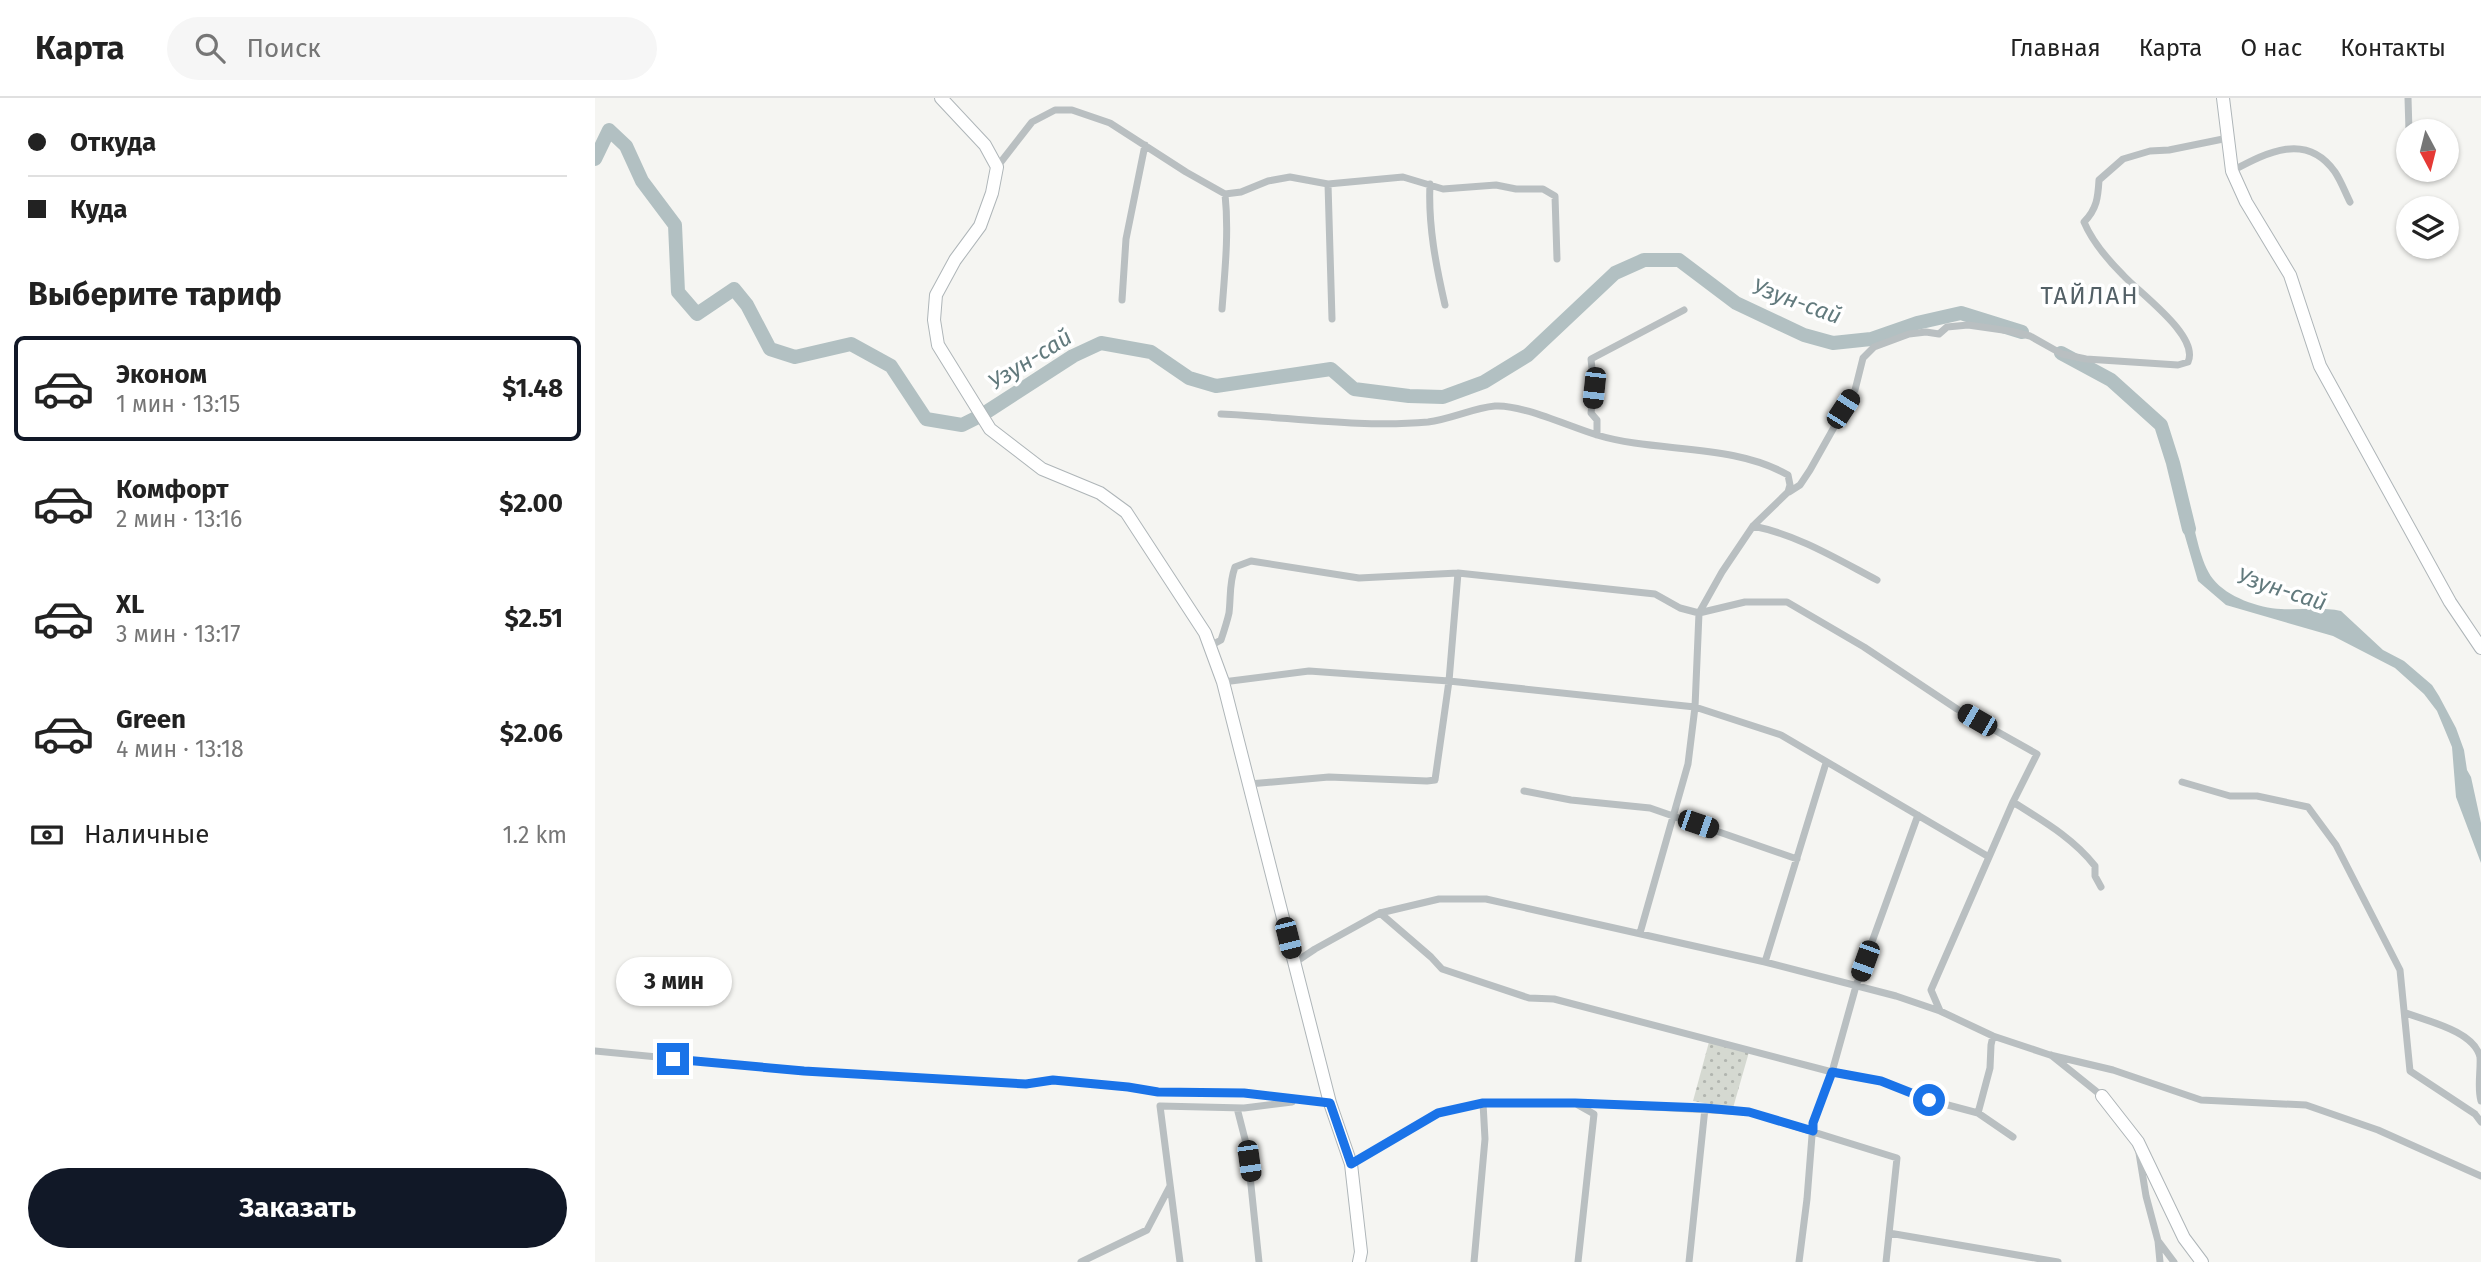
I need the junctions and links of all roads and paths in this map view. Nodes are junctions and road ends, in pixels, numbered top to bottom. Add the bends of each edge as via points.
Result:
1 (941, 98) edge
2 (2223, 98) edge
3 (2408, 98) edge
4 (2409, 119) edge
5 (2228, 138) junction
6 (1145, 145) junction
7 (997, 167) junction
8 (2232, 172) junction
9 (1328, 184) junction
10 (1430, 184) junction
11 (1225, 194) junction
12 (2350, 202) dead end
13 (1557, 259) dead end
14 (1122, 300) dead end
15 (1445, 305) dead end
16 (1222, 309) dead end
17 (1684, 310) dead end
18 (1332, 319) dead end
19 (1221, 414) dead end
20 (1597, 435) junction
21 (1788, 492) junction
22 (1753, 526) junction
23 (1458, 573) junction
24 (1877, 580) dead end
25 (1699, 613) junction
26 (1210, 646) junction
27 (2481, 649) edge
28 (1448, 681) junction
29 (1223, 682) junction
30 (1695, 707) junction
31 (1826, 764) junction
32 (2182, 782) dead end
33 (1249, 785) junction
34 (1524, 792) dead end
35 (2013, 802) junction
36 (1918, 815) junction
37 (1674, 816) junction
38 (1989, 857) junction
39 (1797, 859) junction
40 (2101, 887) dead end
41 (1380, 913) junction
42 (1640, 933) junction
43 (1765, 962) junction
44 (1294, 964) junction
45 (1856, 986) junction
46 (1940, 1011) junction
47 (2406, 1013) junction
48 (1993, 1036) junction
49 (595, 1051) edge
50 (2050, 1055) junction
51 (1832, 1072) junction
52 (2102, 1097) joint
53 (1303, 1101) junction
54 (2481, 1101) edge
55 (1330, 1103) junction
56 (1483, 1103) junction
57 (1575, 1103) junction
58 (1237, 1108) junction
59 (1705, 1108) junction
60 (1978, 1114) junction
61 (2481, 1122) edge
62 (1813, 1131) junction
63 (2013, 1137) dead end
64 (2138, 1142) junction
65 (1351, 1164) junction
66 (2481, 1176) edge
67 (1170, 1185) junction
68 (1889, 1233) junction
69 (2158, 1241) junction
70 (1081, 1262) edge
71 (1181, 1262) edge
72 (1259, 1262) edge
73 (1359, 1262) edge
74 (1474, 1262) edge
75 (1578, 1262) edge
76 (1689, 1262) edge
77 (1799, 1262) edge
78 (1886, 1262) edge
79 (2058, 1262) edge
80 (2160, 1262) edge
81 (2174, 1262) edge
82 (2202, 1262) edge

1 - 7 street via 985,145
2 - 5 street
3 - 4 street
5 - 8 street
5 - 21 street via 2150,150 2123,159 2102,175 2093,214 2084,222 2123,276 2151,299 2189,344 2188,362 2086,359 2059,353 2030,336 1968,325 1947,327 1939,334 1909,334 1874,347 1863,358 1856,390 1810,470 1800,485
6 - 7 street via 1110,123 1072,110 1055,110 1032,122
6 - 11 street
6 - 14 street via 1126,239
7 - 26 street via 980,226 936,295 938,345 990,429 1042,470 1100,493 1126,512
8 - 12 street via 2285,147 2307,151 2334,171
8 - 27 street via 2290,275 2320,366 2450,602
9 - 10 street via 1403,177
9 - 11 street via 1290,177
9 - 18 street
10 - 13 street via 1443,189 1496,185 1543,189 1555,196
10 - 15 street via 1437,270
11 - 16 street via 1227,254
17 - 20 street via 1591,359 1591,413 1597,420
19 - 20 street via 1377,424 1430,422 1495,406 1517,408
20 - 21 street via 1739,457 1774,467 1788,475
21 - 22 street
22 - 24 street via 1778,531
22 - 25 street
23 - 25 street via 1655,594
23 - 26 street via 1359,578 1251,561 1235,567 1229,582 1226,626 1221,640
23 - 28 street
25 - 30 street
25 - 35 street via 1745,602 1787,602 1864,647 1957,709 2037,754
26 - 29 street
28 - 29 street via 1309,671
28 - 30 street
28 - 33 street via 1435,780 1329,777
29 - 33 street
30 - 31 street via 1781,735
30 - 37 street via 1688,764
31 - 36 street
31 - 39 street
32 - 47 street via 2229,796 2257,796 2308,807 2336,845 2400,970
33 - 44 street
34 - 37 street via 1650,808
35 - 38 street
35 - 40 street via 2083,850 2095,866
36 - 38 street
36 - 45 street
37 - 39 street
37 - 42 street
38 - 46 street via 1931,990
39 - 43 street
41 - 42 street via 1439,899 1486,899
41 - 44 street
41 - 51 street via 1442,969 1529,998 1555,999
42 - 43 street
43 - 45 street
44 - 55 street
45 - 46 street
45 - 51 street
46 - 48 street
47 - 54 street via 2471,1042 2480,1056
47 - 61 street via 2410,1071
48 - 50 street
48 - 60 street
49 - 53 street via 804,1071 1026,1084 1053,1080
50 - 52 street
50 - 66 street via 2113,1070 2201,1100 2306,1105 2378,1130
51 - 60 street via 1881,1081
51 - 62 street
52 - 64 street
53 - 55 street
53 - 58 street
55 - 65 street
56 - 57 street
56 - 65 street via 1438,1113
56 - 74 street via 1485,1139
57 - 59 street
57 - 75 street via 1594,1114
58 - 67 street via 1160,1106
58 - 72 street via 1247,1147
59 - 62 street via 1749,1112
59 - 76 street
60 - 63 street
62 - 68 street via 1897,1158
62 - 77 street
64 - 69 street
64 - 82 street via 2184,1238
65 - 73 street
67 - 70 street via 1147,1230
67 - 71 street
68 - 78 street
68 - 79 street
69 - 80 street
69 - 81 street

